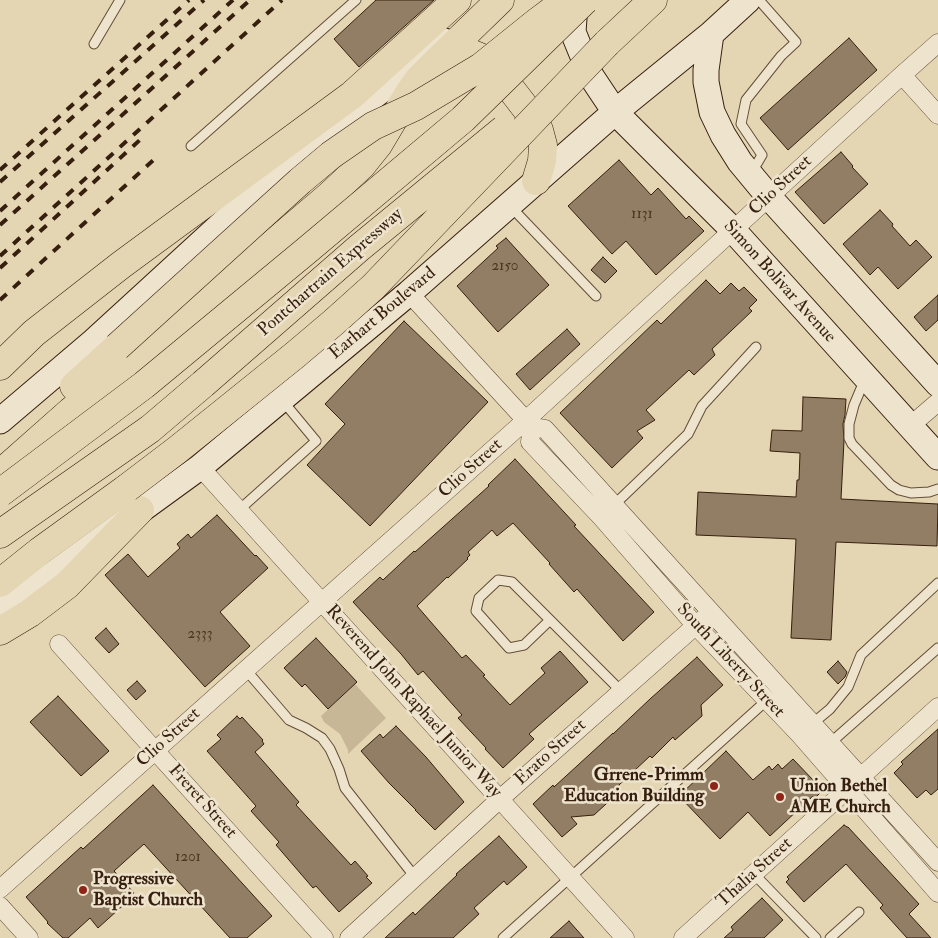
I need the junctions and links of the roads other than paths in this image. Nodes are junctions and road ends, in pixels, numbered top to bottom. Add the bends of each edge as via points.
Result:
1 (120, 0) edge
2 (356, 0) edge
3 (457, 0) edge
4 (499, 0) edge
5 (566, 0) edge
6 (576, 0) edge
7 (585, 0) edge
8 (654, 0) edge
9 (748, 0) edge
10 (759, 0) edge
11 (711, 34) junction
12 (607, 43) junction
13 (938, 43) edge
14 (94, 44) dead end
15 (435, 63) junction
16 (902, 75) junction
17 (615, 112) junction
18 (938, 115) edge
19 (191, 146) dead end
20 (751, 174) junction
21 (536, 182) junction
22 (769, 197) junction
23 (509, 205) junction
24 (733, 230) junction
25 (409, 293) junction
26 (596, 296) dead end
27 (756, 347) dead end
28 (0, 366) edge
29 (866, 378) junction
30 (938, 384) edge
31 (282, 399) junction
32 (938, 402) edge
33 (0, 421) edge
34 (529, 424) junction
35 (910, 426) junction
36 (0, 450) edge
37 (938, 457) edge
38 (200, 467) junction
39 (0, 474) edge
40 (938, 489) edge
41 (0, 493) edge
42 (134, 499) junction
43 (614, 505) junction
44 (239, 510) junction
45 (0, 534) edge
46 (0, 582) edge
47 (938, 583) edge
48 (322, 602) junction
49 (0, 607) edge
50 (711, 612) junction
51 (550, 620) junction
52 (696, 626) junction
53 (0, 630) edge
54 (59, 644) dead end
55 (938, 648) edge
56 (246, 670) junction
57 (621, 691) junction
58 (766, 701) junction
59 (938, 707) edge
60 (806, 729) junction
61 (824, 749) junction
62 (155, 751) junction
63 (860, 777) junction
64 (847, 789) junction
65 (500, 799) junction
66 (938, 862) edge
67 (754, 874) junction
68 (415, 877) junction
69 (570, 877) junction
70 (0, 889) edge
71 (938, 893) edge
72 (0, 906) edge
73 (859, 912) dead end
74 (29, 938) edge
75 (324, 938) edge
76 (349, 938) edge
77 (503, 938) edge
78 (625, 938) edge
79 (683, 938) edge
80 (816, 938) edge
81 (830, 938) edge

1 - 14 lane
2 - 19 lane
3 - 28 highway via 352,95 121,265 34,333
4 - 15 highway
4 - 33 main road via 284,167 94,341
5 - 36 highway, bridge via 481,68 416,106 373,126 331,155
6 - 17 main road, Simon Bolivar Avenue via 573,32 591,76
7 - 41 highway, Pontchartrain Expressway, bridge via 463,119 144,385
8 - 12 highway, Pontchartrain Expressway
9 - 11 main road, Earhart Boulevard
10 - 20 lane via 796,42 746,100 741,124 762,155
11 - 17 main road, Earhart Boulevard
11 - 20 main road via 706,82 712,112 723,135
12 - 42 highway, bridge via 373,287 177,450
12 - 45 highway, Pontchartrain Expressway, bridge via 359,248 150,429
13 - 16 street, Clio Street
15 - 21 highway via 447,56 470,54 494,67 539,130 543,145
15 - 39 highway via 418,80 362,165
16 - 18 street
16 - 22 street, Clio Street
17 - 21 main road, Earhart Boulevard
17 - 24 main road, Simon Bolivar Avenue
20 - 22 main road
21 - 23 main road, Earhart Boulevard
22 - 24 street, Clio Street
22 - 30 main road
23 - 25 main road, Earhart Boulevard
23 - 26 lane
24 - 29 main road, Simon Bolivar Avenue
24 - 34 street, Clio Street
25 - 31 main road, Earhart Boulevard
25 - 34 street, South Liberty Street
27 - 43 lane via 702,406 688,434
29 - 35 main road, Simon Bolivar Avenue
29 - 40 lane via 849,424 852,444 899,490 911,493
31 - 38 main road, Earhart Boulevard
31 - 44 lane via 316,441
32 - 35 street
34 - 43 street, South Liberty Street via 545,429
34 - 48 street, Clio Street
34 - 52 street, South Liberty Street via 530,442 602,518
35 - 37 main road, Simon Bolivar Avenue
38 - 42 main road, Earhart Boulevard
38 - 44 street, Reverend John Raphael Junior Way
42 - 46 highway via 40,551
42 - 49 main road, Earhart Boulevard via 35,587
42 - 53 highway via 67,584 30,613
43 - 50 street, South Liberty Street
44 - 48 street, Reverend John Raphael Junior Way
47 - 60 lane via 861,655 848,687 830,709
48 - 56 street, Clio Street
48 - 65 street, Reverend John Raphael Junior Way
50 - 52 street, Erato Street
50 - 60 street, South Liberty Street
51 - 51 lane via 512,582 498,580 479,598 476,611 509,648 524,645
51 - 57 lane
52 - 57 street, Erato Street
52 - 58 street, South Liberty Street
54 - 62 street, Freret Street
55 - 61 lane
56 - 62 street, Clio Street
56 - 68 lane via 289,720 322,738 330,749 345,788
57 - 65 street, Erato Street
58 - 60 street, South Liberty Street
58 - 69 lane
59 - 63 street, Thalia Street
60 - 61 street, South Liberty Street
61 - 63 street, South Liberty Street
61 - 64 street, South Liberty Street
62 - 70 street, Clio Street
62 - 75 street, Freret Street
63 - 64 street, Thalia Street
63 - 66 street, South Liberty Street
64 - 67 street, Thalia Street
64 - 71 street, South Liberty Street
65 - 68 street, Erato Street
65 - 69 street, Reverend John Raphael Junior Way
67 - 79 street, Thalia Street
67 - 80 lane
68 - 76 street, Erato Street
69 - 77 lane
69 - 78 street, Reverend John Raphael Junior Way
72 - 74 street
73 - 81 lane

